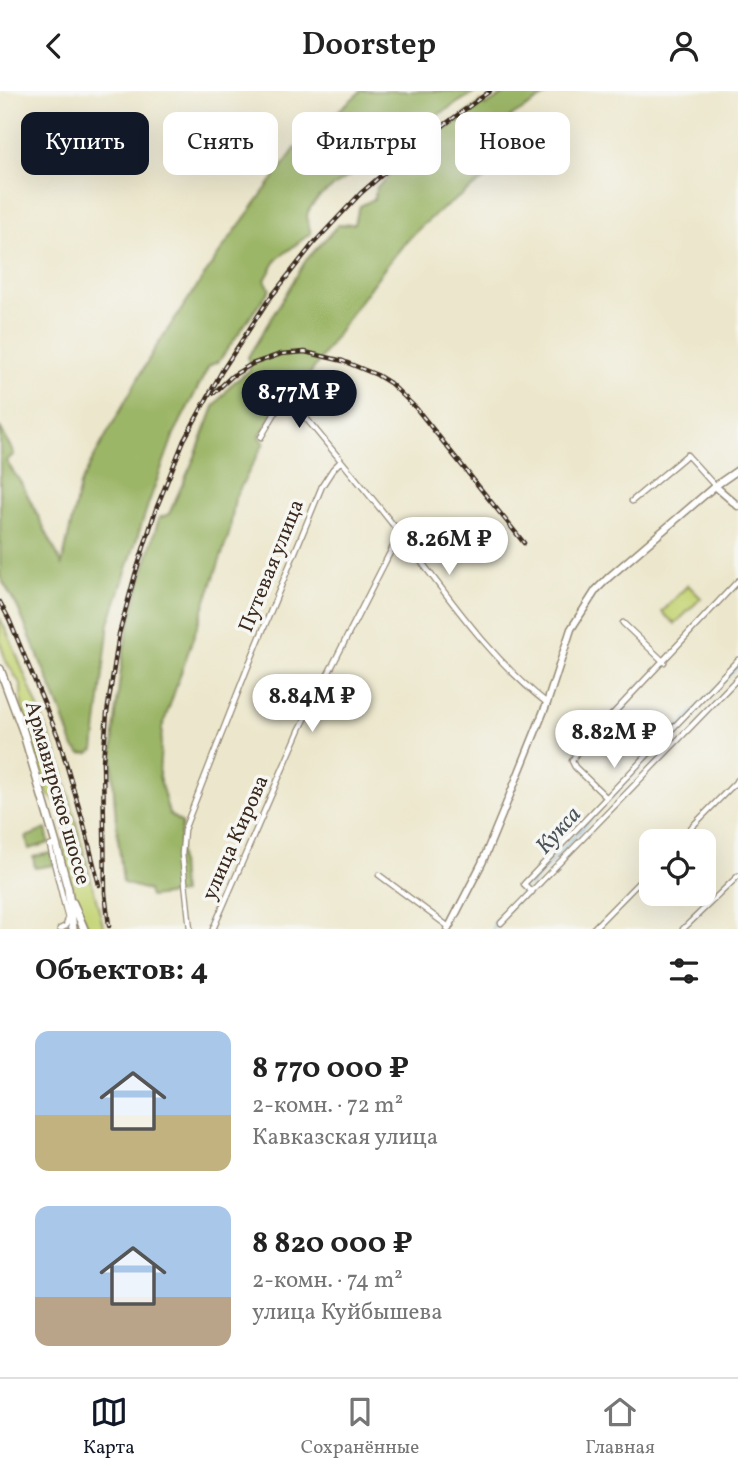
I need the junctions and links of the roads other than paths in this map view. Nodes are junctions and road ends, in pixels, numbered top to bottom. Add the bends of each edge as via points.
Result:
1 (261, 437) dead end
2 (341, 461) junction
3 (738, 470) edge
4 (715, 486) junction
5 (632, 501) dead end
6 (738, 506) edge
7 (400, 533) junction
8 (738, 581) edge
9 (623, 623) dead end
10 (738, 660) edge
11 (664, 661) junction
12 (0, 669) edge
13 (738, 678) edge
14 (547, 703) junction
15 (738, 780) edge
16 (606, 797) junction
17 (690, 829) edge
18 (56, 844) junction
19 (379, 874) dead end
20 (738, 876) edge
21 (639, 882) edge
22 (68, 889) junction
23 (529, 889) junction
24 (502, 923) dead end
25 (70, 928) edge
26 (449, 928) edge
27 (60, 929) edge
28 (84, 929) edge
29 (190, 929) edge
30 (213, 929) edge
31 (593, 929) edge
32 (683, 929) edge

1 - 2 street via 281,403 289,400
2 - 7 street
2 - 29 street, Путевая улица via 321,486 184,831
3 - 4 street
4 - 5 street via 687,455
4 - 6 street
4 - 14 street via 596,590 571,629
7 - 14 street via 509,671
7 - 30 street, улица Кирова via 300,729
8 - 11 street
9 - 11 street
10 - 16 street
11 - 16 street via 572,761
12 - 18 main road, Армавирское шоссе
13 - 23 street
14 - 26 street via 482,863
15 - 17 street
16 - 23 street via 524,884
18 - 22 main road, Армавирское шоссе
18 - 25 street via 50,846
19 - 26 street
20 - 32 street
21 - 31 street
22 - 25 main road, Армавирское шоссе
22 - 28 main road
23 - 24 street
25 - 27 street

